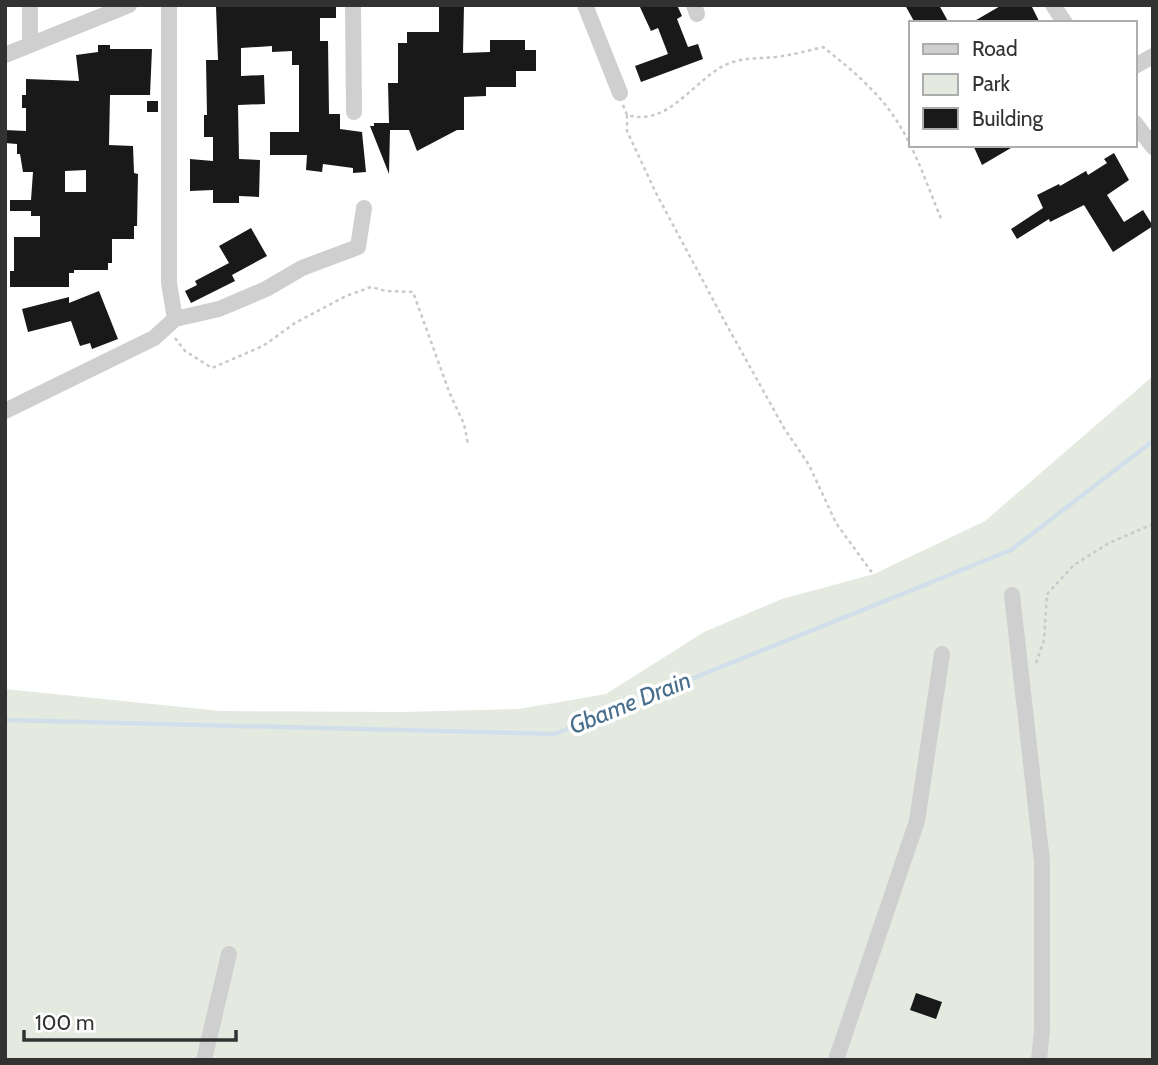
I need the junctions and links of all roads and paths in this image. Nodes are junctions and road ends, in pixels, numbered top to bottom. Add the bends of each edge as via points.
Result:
1 (30, 5) edge
2 (129, 5) edge
3 (169, 5) edge
4 (353, 5) edge
5 (585, 5) edge
6 (1053, 5) edge
7 (1064, 21) edge
8 (30, 45) junction
9 (5, 55) edge
10 (1153, 56) edge
11 (1137, 65) edge
12 (620, 93) joint
13 (354, 112) dead end
14 (627, 115) junction
15 (1137, 125) edge
16 (909, 144) edge
17 (911, 147) edge
18 (1153, 147) edge
19 (364, 208) dead end
20 (942, 221) dead end
21 (170, 323) junction
22 (5, 411) edge
23 (468, 444) dead end
24 (1153, 524) edge
25 (873, 574) dead end
26 (1012, 595) dead end
27 (942, 654) dead end
28 (1035, 665) dead end
29 (229, 954) dead end
30 (204, 1060) edge
31 (836, 1060) edge
32 (1039, 1060) edge

1 - 8 street
2 - 8 street
3 - 21 street
4 - 13 street
5 - 12 street
6 - 7 street
8 - 9 street
10 - 11 street
12 - 14 path
14 - 16 path via 654,117 737,60 823,47 849,66 888,108
14 - 25 path via 627,131 656,193 784,428 809,465 836,523
15 - 18 street
17 - 20 path
19 - 21 street via 358,247 302,268 219,309
21 - 22 street via 154,338
21 - 23 path via 185,351 212,368 263,346 345,296 371,287 413,292
24 - 28 path via 1074,565 1047,594 1044,640
26 - 32 street via 1042,861
27 - 31 street via 917,821
29 - 30 street

